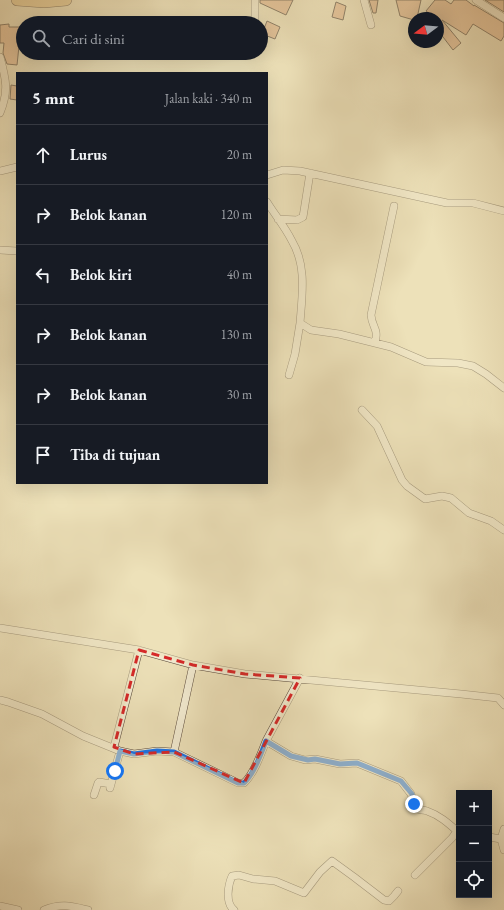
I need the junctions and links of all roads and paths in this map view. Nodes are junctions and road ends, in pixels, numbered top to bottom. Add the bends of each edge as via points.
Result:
1 (17, 0) edge
2 (66, 0) edge
3 (255, 0) edge
4 (364, 0) edge
5 (476, 0) edge
6 (255, 16) edge
7 (504, 18) edge
8 (371, 25) dead end
9 (0, 57) edge
10 (0, 113) edge
11 (16, 167) edge
12 (0, 171) edge
13 (310, 173) junction
14 (268, 175) edge
15 (268, 204) edge
16 (394, 206) dead end
17 (504, 211) edge
18 (278, 219) junction
19 (0, 250) edge
20 (16, 251) edge
21 (300, 323) junction
22 (375, 343) junction
23 (289, 375) dead end
24 (504, 388) edge
25 (362, 410) dead end
26 (504, 530) edge
27 (0, 628) edge
28 (139, 650) junction
29 (194, 665) junction
30 (300, 678) junction
31 (0, 700) edge
32 (504, 705) edge
33 (266, 741) junction
34 (117, 749) junction
35 (174, 752) junction
36 (94, 795) dead end
37 (456, 829) edge
38 (504, 830) edge
39 (456, 833) edge
40 (492, 838) edge
41 (501, 839) junction
42 (504, 850) edge
43 (415, 875) dead end
44 (398, 891) dead end
45 (0, 906) edge
46 (18, 910) edge
47 (44, 910) edge
48 (88, 910) edge
49 (234, 910) edge

1 - 2 highway
3 - 6 street
4 - 8 street
5 - 7 street
9 - 10 street via 7,88
11 - 12 street
13 - 14 street via 283,170
13 - 17 street via 447,203 473,203
13 - 18 street via 303,217 297,220
15 - 18 street
16 - 22 street via 371,315 377,332
18 - 21 street via 293,242 300,261 303,279
19 - 20 street
21 - 22 street via 311,330
21 - 23 street
22 - 24 street via 426,362 473,366
25 - 26 street via 377,426 407,486 425,498 451,498 469,513 491,521
27 - 28 street
28 - 29 street
28 - 34 street
29 - 30 street via 245,674
29 - 35 street
30 - 32 street via 498,698
30 - 33 street
31 - 34 street via 42,714 83,736
33 - 35 street via 249,779 244,783 238,783
33 - 37 street via 291,756 340,764 357,763 401,781 412,794 415,808 429,811
34 - 35 street via 134,754
34 - 36 street via 111,786 99,782
38 - 41 street
39 - 43 street
40 - 41 street
41 - 42 street
44 - 49 street via 388,901 384,900 332,862 320,872 304,893 275,881 232,876 229,902
45 - 46 street
47 - 48 street via 61,905

